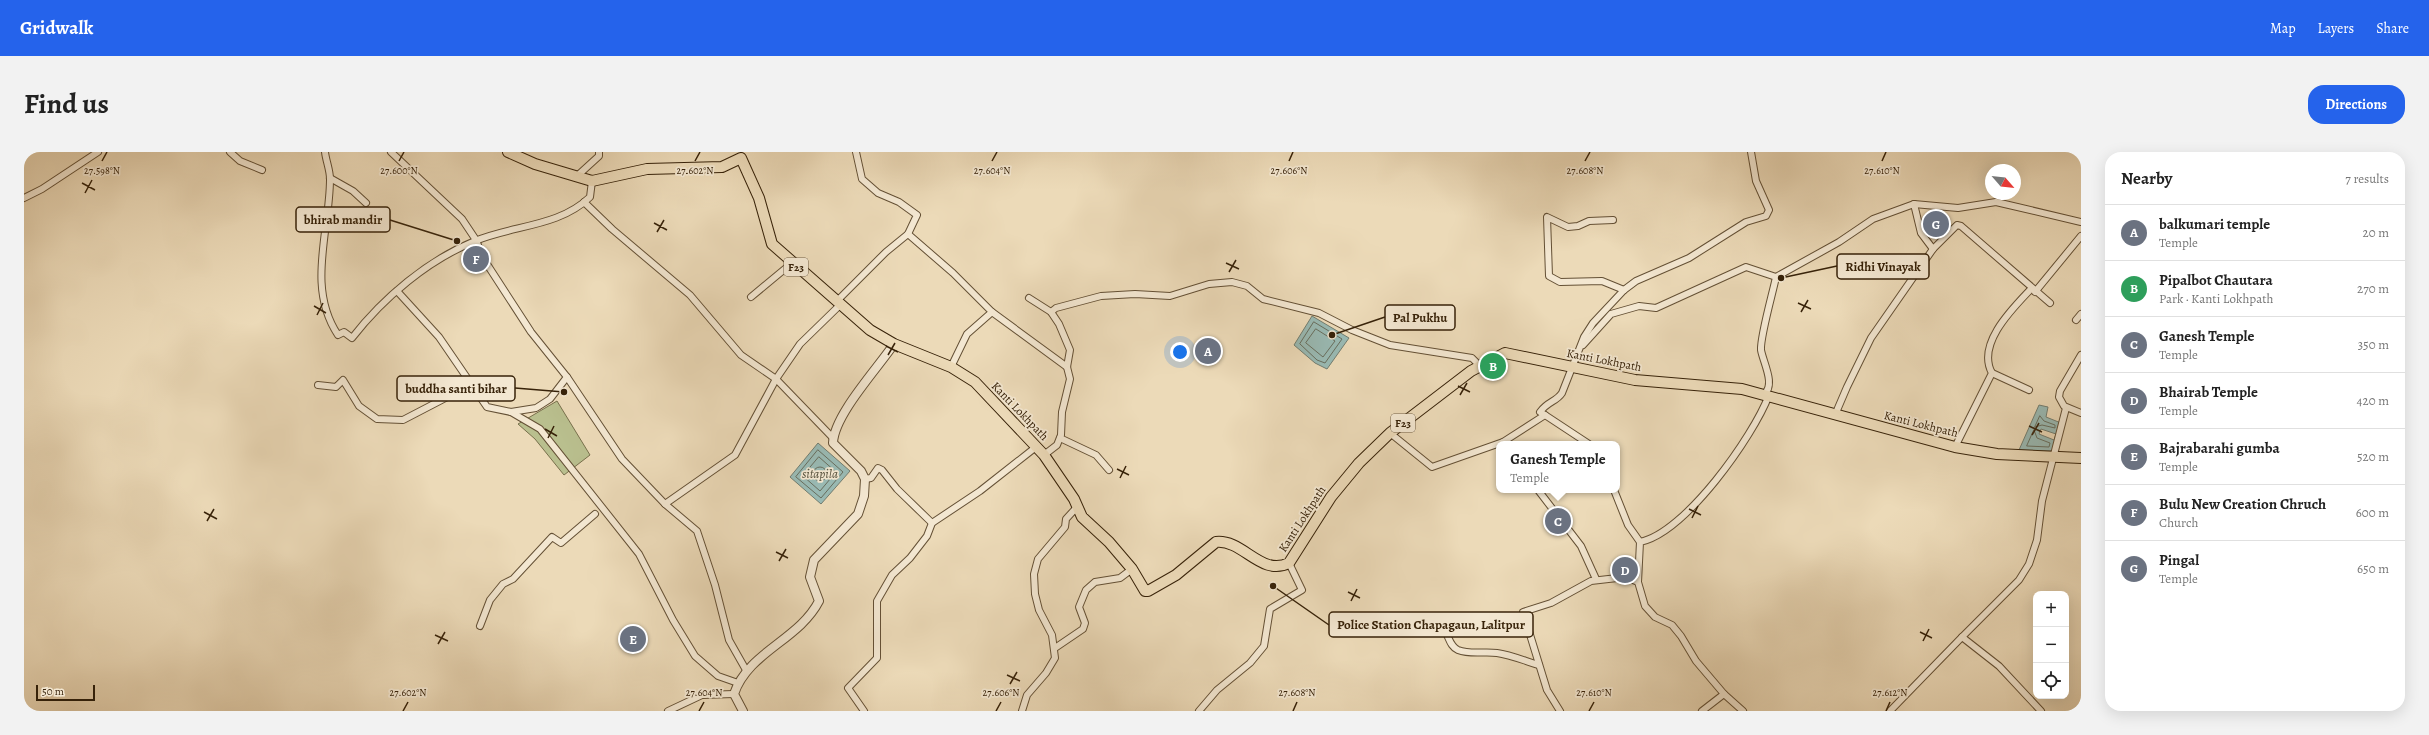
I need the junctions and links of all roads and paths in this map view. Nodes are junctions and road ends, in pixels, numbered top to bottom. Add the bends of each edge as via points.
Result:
1 (98, 152) edge
2 (230, 152) edge
3 (325, 152) edge
4 (391, 152) edge
5 (508, 152) edge
6 (599, 152) edge
7 (856, 152) edge
8 (1751, 152) edge
9 (740, 155) edge
10 (262, 170) dead end
11 (576, 177) junction
12 (330, 178) junction
13 (592, 181) junction
14 (24, 198) edge
15 (584, 202) junction
16 (366, 203) dead end
17 (1914, 204) junction
18 (1612, 220) dead end
19 (2081, 222) edge
20 (908, 234) junction
21 (2081, 236) edge
22 (476, 240) junction
23 (1933, 249) junction
24 (792, 262) junction
25 (1776, 277) junction
26 (1624, 290) junction
27 (397, 291) junction
28 (2033, 291) junction
29 (751, 297) dead end
30 (1029, 298) dead end
31 (2050, 303) dead end
32 (838, 304) junction
33 (992, 312) junction
34 (1051, 312) junction
35 (2081, 314) edge
36 (2076, 320) dead end
37 (894, 344) junction
38 (1580, 348) junction
39 (2081, 355) edge
40 (1480, 365) junction
41 (951, 367) junction
42 (1067, 367) junction
43 (1572, 368) junction
44 (1992, 373) junction
45 (567, 377) junction
46 (776, 379) junction
47 (470, 383) junction
48 (318, 386) dead end
49 (2029, 390) dead end
50 (1766, 394) junction
51 (2066, 408) junction
52 (511, 412) junction
53 (2081, 413) edge
54 (1545, 415) junction
55 (1835, 415) junction
56 (1390, 433) junction
57 (833, 438) junction
58 (1060, 438) junction
59 (1506, 441) edge
60 (1584, 441) edge
61 (1496, 445) edge
62 (1036, 447) junction
63 (1955, 447) junction
64 (1044, 455) junction
65 (2053, 457) junction
66 (2081, 458) edge
67 (1109, 470) dead end
68 (865, 479) junction
69 (1540, 493) edge
70 (1615, 493) edge
71 (665, 504) junction
72 (1076, 507) junction
73 (595, 514) dead end
74 (932, 523) junction
75 (1640, 542) junction
76 (1289, 563) junction
77 (1132, 569) junction
78 (1596, 579) junction
79 (1638, 582) junction
80 (1434, 624) dead end
81 (480, 626) dead end
82 (1962, 637) junction
83 (1055, 648) junction
84 (1539, 665) junction
85 (746, 670) junction
86 (738, 683) junction
87 (734, 694) junction
88 (1724, 694) junction
89 (668, 711) edge
90 (743, 711) edge
91 (864, 711) edge
92 (1022, 711) edge
93 (1199, 711) edge
94 (1560, 711) edge
95 (1702, 711) edge
96 (1743, 711) edge
97 (1890, 711) edge
98 (2041, 711) edge

1 - 14 street
2 - 10 street via 240,161
3 - 12 street
4 - 22 street via 462,219
5 - 11 main road, Kanti Lokhpath / F23
6 - 11 street via 599,156
7 - 20 street via 862,180 878,193 899,202 917,216
8 - 26 street via 1756,180 1769,210 1766,216 1746,222 1689,258 1636,281
9 - 13 main road, Kanti Lokhpath / F23 via 722,167 646,169
9 - 24 main road, Kanti Lokhpath / F23 via 759,198 772,244
11 - 13 main road, Kanti Lokhpath / F23
12 - 16 street via 353,191
12 - 27 street via 321,269 322,297 329,321 338,335 344,332 352,338 369,317
13 - 15 street via 590,197
15 - 22 street via 564,216
15 - 46 street via 690,295 742,355
17 - 19 street via 1958,208 1996,202
17 - 23 street via 1921,233
17 - 25 street via 1873,218 1839,242
18 - 26 street via 1590,221 1568,227 1551,217 1546,218 1549,276 1560,282 1602,281
20 - 32 street via 886,252
20 - 33 street via 953,273
21 - 28 street
22 - 27 street via 436,262
22 - 45 street via 483,258 531,332
23 - 28 street via 1954,226 1958,225
23 - 55 street via 1865,348
24 - 29 street
24 - 32 main road, Kanti Lokhpath / F23
25 - 38 street via 1746,267 1656,308 1639,306 1624,309 1611,314
25 - 50 street via 1761,349 1769,378
26 - 38 street via 1593,323
27 - 47 street via 439,337
28 - 31 street
28 - 44 street via 2004,318 1995,332 1988,362
30 - 34 street
32 - 37 main road, Kanti Lokhpath / F23 via 870,330
32 - 46 street via 800,344
33 - 41 street via 967,334
33 - 42 street
34 - 40 street via 1062,306 1101,296 1170,296 1208,284 1232,282 1247,286 1263,299 1319,313 1390,345 1472,358
34 - 42 street via 1060,324 1070,350
35 - 36 street
37 - 41 main road, Kanti Lokhpath / F23
37 - 57 street via 842,416
38 - 43 street
39 - 51 street via 2060,391 2061,403
40 - 43 main road, Kanti Lokhpath / F23 via 1505,353
40 - 56 main road, Kanti Lokhpath / F23
41 - 62 main road, Kanti Lokhpath / F23 via 975,382
42 - 58 street via 1070,379 1062,412
43 - 50 main road, Kanti Lokhpath / F23 via 1635,380 1742,389
43 - 54 street via 1558,399 1547,403 1540,412
44 - 49 street
44 - 63 street
45 - 52 street via 550,399 536,408
45 - 71 street via 622,459
46 - 57 street
46 - 71 street via 735,455
47 - 48 street via 403,420 377,419 359,406 343,380 336,387
47 - 52 street via 487,407
50 - 55 main road, Kanti Lokhpath / F23
50 - 75 street via 1761,416 1718,477 1689,508 1657,536
51 - 53 street
51 - 65 street
52 - 86 street via 540,429 639,554 673,620 696,656 718,676
54 - 59 street
54 - 60 street
55 - 63 main road, Kanti Lokhpath / F23
56 - 61 street via 1432,467
56 - 76 main road, Kanti Lokhpath / F23 via 1359,463 1331,496
57 - 68 street via 832,443 861,471
58 - 64 street via 1057,445
58 - 67 street via 1096,456
62 - 64 main road, Kanti Lokhpath / F23
62 - 74 street via 980,491
63 - 65 main road, Kanti Lokhpath / F23 via 1996,454
64 - 72 main road, Kanti Lokhpath / F23 via 1074,499
65 - 66 main road, Kanti Lokhpath / F23
65 - 82 street via 2030,564 2019,580
68 - 74 street via 871,478 878,468 882,470 896,489
68 - 85 street via 864,496 858,514 814,560 810,577 819,601 815,609
69 - 78 street via 1581,546
70 - 75 street via 1628,525
71 - 85 street via 697,531 716,585 729,640
72 - 77 main road, Kanti Lokhpath / F23 via 1082,517 1109,542
72 - 83 street via 1066,519 1065,527 1038,559 1034,574 1039,610 1052,635
73 - 81 street via 561,543 552,537 513,579 503,584 490,600
74 - 91 street via 927,536 910,558 892,575 877,601 877,658 848,688
75 - 79 street
76 - 77 main road, Kanti Lokhpath / F23 via 1281,567 1270,566 1223,541 1211,544 1176,575 1148,591 1143,588
76 - 93 street via 1302,590 1270,609 1264,646 1250,663 1217,690
77 - 83 street via 1120,578 1096,582 1086,590 1079,607 1085,623 1083,630
78 - 79 street via 1626,577
78 - 84 street via 1551,603 1523,612
79 - 88 street via 1645,606 1655,618 1672,626 1681,636 1696,661
80 - 84 street via 1444,628 1453,647 1458,650 1475,654 1498,653
82 - 97 street
82 - 98 street via 1999,666
83 - 92 street via 1052,663 1027,695
84 - 94 street via 1547,690
85 - 86 street
86 - 87 street
87 - 89 street via 702,695
87 - 90 street
88 - 95 street
88 - 96 street

